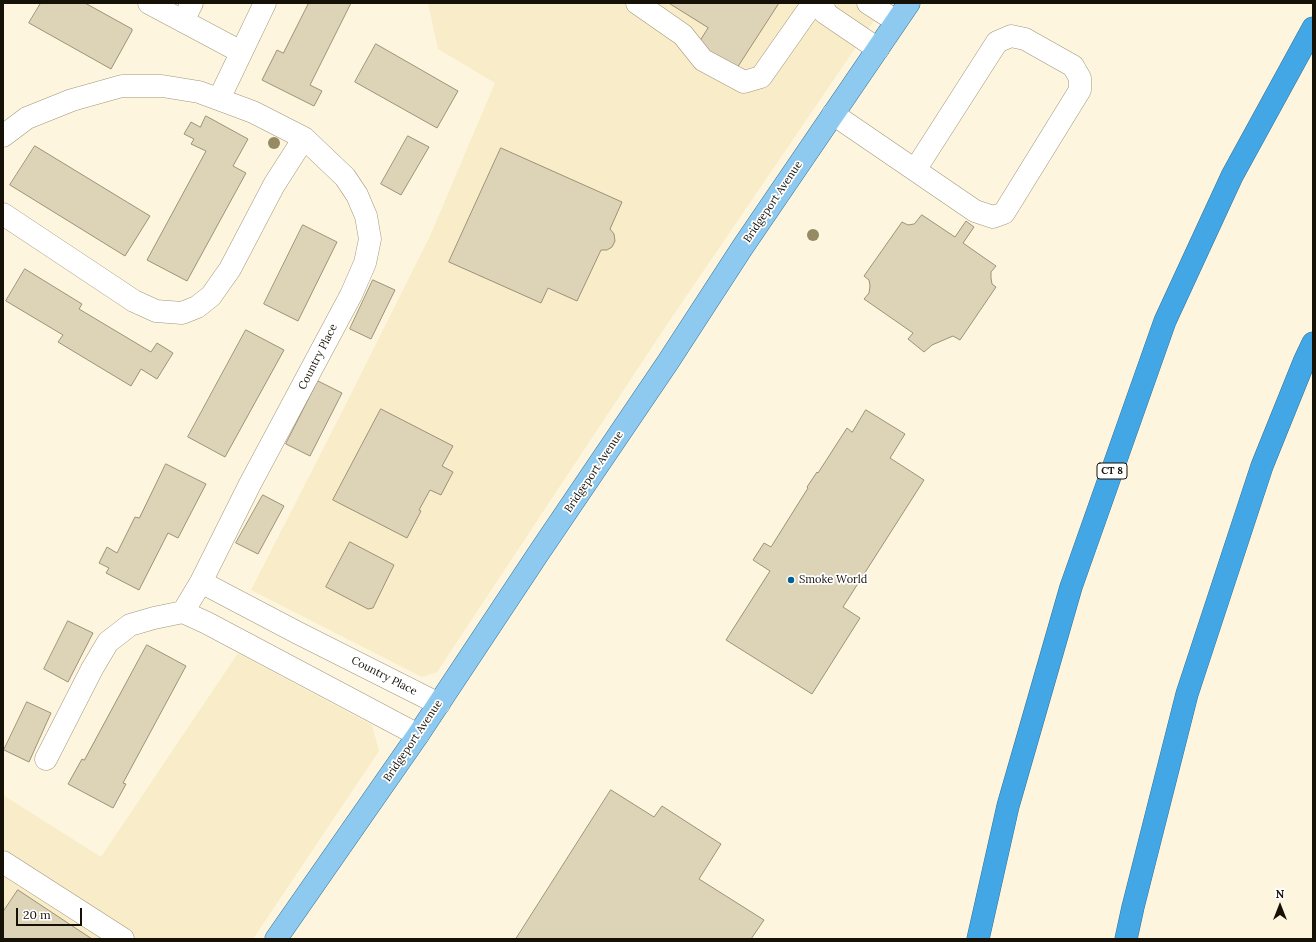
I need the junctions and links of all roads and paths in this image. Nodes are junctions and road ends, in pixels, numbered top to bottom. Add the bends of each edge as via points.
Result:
1 (149, 3) edge
2 (265, 3) edge
3 (637, 3) edge
4 (813, 3) edge
5 (823, 3) edge
6 (868, 3) edge
7 (909, 3) edge
8 (188, 12) edge
9 (896, 21) junction
10 (1313, 28) edge
11 (878, 49) junction
12 (242, 52) junction
13 (219, 99) junction
14 (834, 114) junction
15 (3, 136) edge
16 (304, 138) junction
17 (915, 170) junction
18 (3, 214) edge
19 (1313, 343) edge
20 (200, 582) junction
21 (183, 612) junction
22 (298, 633) junction
23 (281, 662) junction
24 (439, 704) junction
25 (418, 735) junction
26 (46, 759) dead end
27 (3, 862) edge
28 (123, 939) edge
29 (276, 939) edge
30 (978, 939) edge
31 (1126, 939) edge

1 - 8 street
2 - 12 street
3 - 4 street via 683,35 703,60 744,82 761,77
5 - 11 street via 825,13
6 - 9 street
7 - 9 main road, Bridgeport Avenue
8 - 12 street
9 - 11 main road, Bridgeport Avenue
10 - 30 highway, CT 8 via 1232,176 1165,321 1070,588 1008,806
11 - 14 main road, Bridgeport Avenue
12 - 13 street
13 - 15 street, Country Place via 199,92 162,86 122,86 72,100 26,118
13 - 16 street, Country Place via 253,112
14 - 17 street
14 - 24 main road, Bridgeport Avenue
16 - 18 street via 274,185 230,269 211,296 198,307 182,313 156,310 134,301
16 - 20 street, Country Place via 346,177 357,195 366,216 370,239 365,263 351,295
17 - 17 street via 975,212 992,217 1004,213 1080,90 1080,78 1073,66 1025,39 1010,36 997,42
19 - 31 highway via 1262,466 1187,694
20 - 21 street, Country Place
20 - 22 street, Country Place
21 - 23 street
21 - 26 street via 130,625 108,642
22 - 23 street
22 - 24 street, Country Place
23 - 25 street
24 - 25 main road, Bridgeport Avenue
25 - 29 main road, Bridgeport Avenue
27 - 28 street

